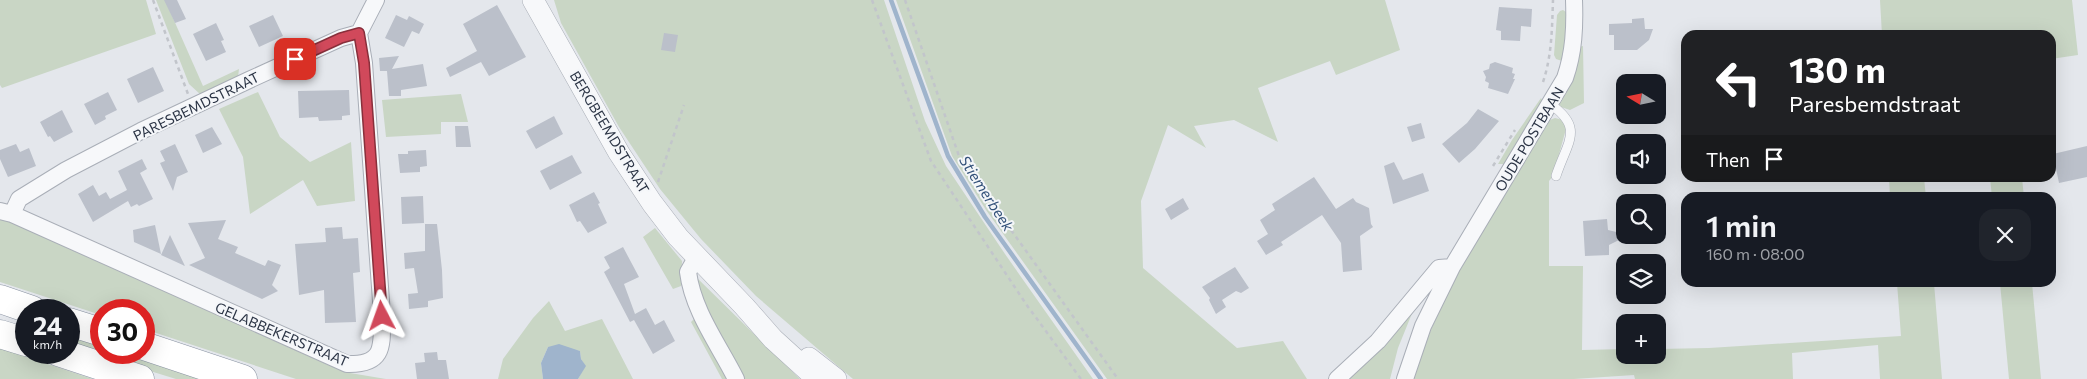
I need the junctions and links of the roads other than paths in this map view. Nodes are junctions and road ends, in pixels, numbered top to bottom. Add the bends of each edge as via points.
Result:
1 (376, 0) edge
2 (533, 0) edge
3 (1574, 0) edge
4 (359, 33) junction
5 (1550, 104) junction
6 (1556, 176) dead end
7 (6, 212) edge
8 (696, 258) junction
9 (1452, 267) junction
10 (0, 299) edge
11 (15, 304) edge
12 (744, 306) junction
13 (0, 334) edge
14 (15, 339) edge
15 (155, 350) edge
16 (80, 359) edge
17 (140, 379) edge
18 (243, 379) edge
19 (736, 379) edge
20 (817, 379) edge
21 (836, 379) edge
22 (1337, 379) edge
23 (1405, 379) edge

1 - 4 street
2 - 8 street, BERGBEEMDSTRAAT via 619,153 652,203
3 - 5 street, OUDE POSTBAAN via 1572,60 1566,78
4 - 7 street, PARESBEMDSTRAAT via 341,38 194,106 66,170 19,199
4 - 7 street, GELABBEKERSTRAAT via 364,63 382,316 382,345 372,360 363,364 347,364
5 - 6 lane via 1564,114 1571,126
5 - 9 street, OUDE POSTBAAN
8 - 12 street, BERGBEEMDSTRAAT
8 - 19 street via 688,272 692,293
9 - 22 street via 1439,268 1378,340
9 - 23 street, OUDE POSTBAAN via 1423,326
10 - 11 highway
12 - 20 street, BERGBEEMDSTRAAT via 773,340
12 - 21 street, BERGBEEMDSTRAAT
13 - 14 highway
15 - 18 highway
16 - 17 highway

